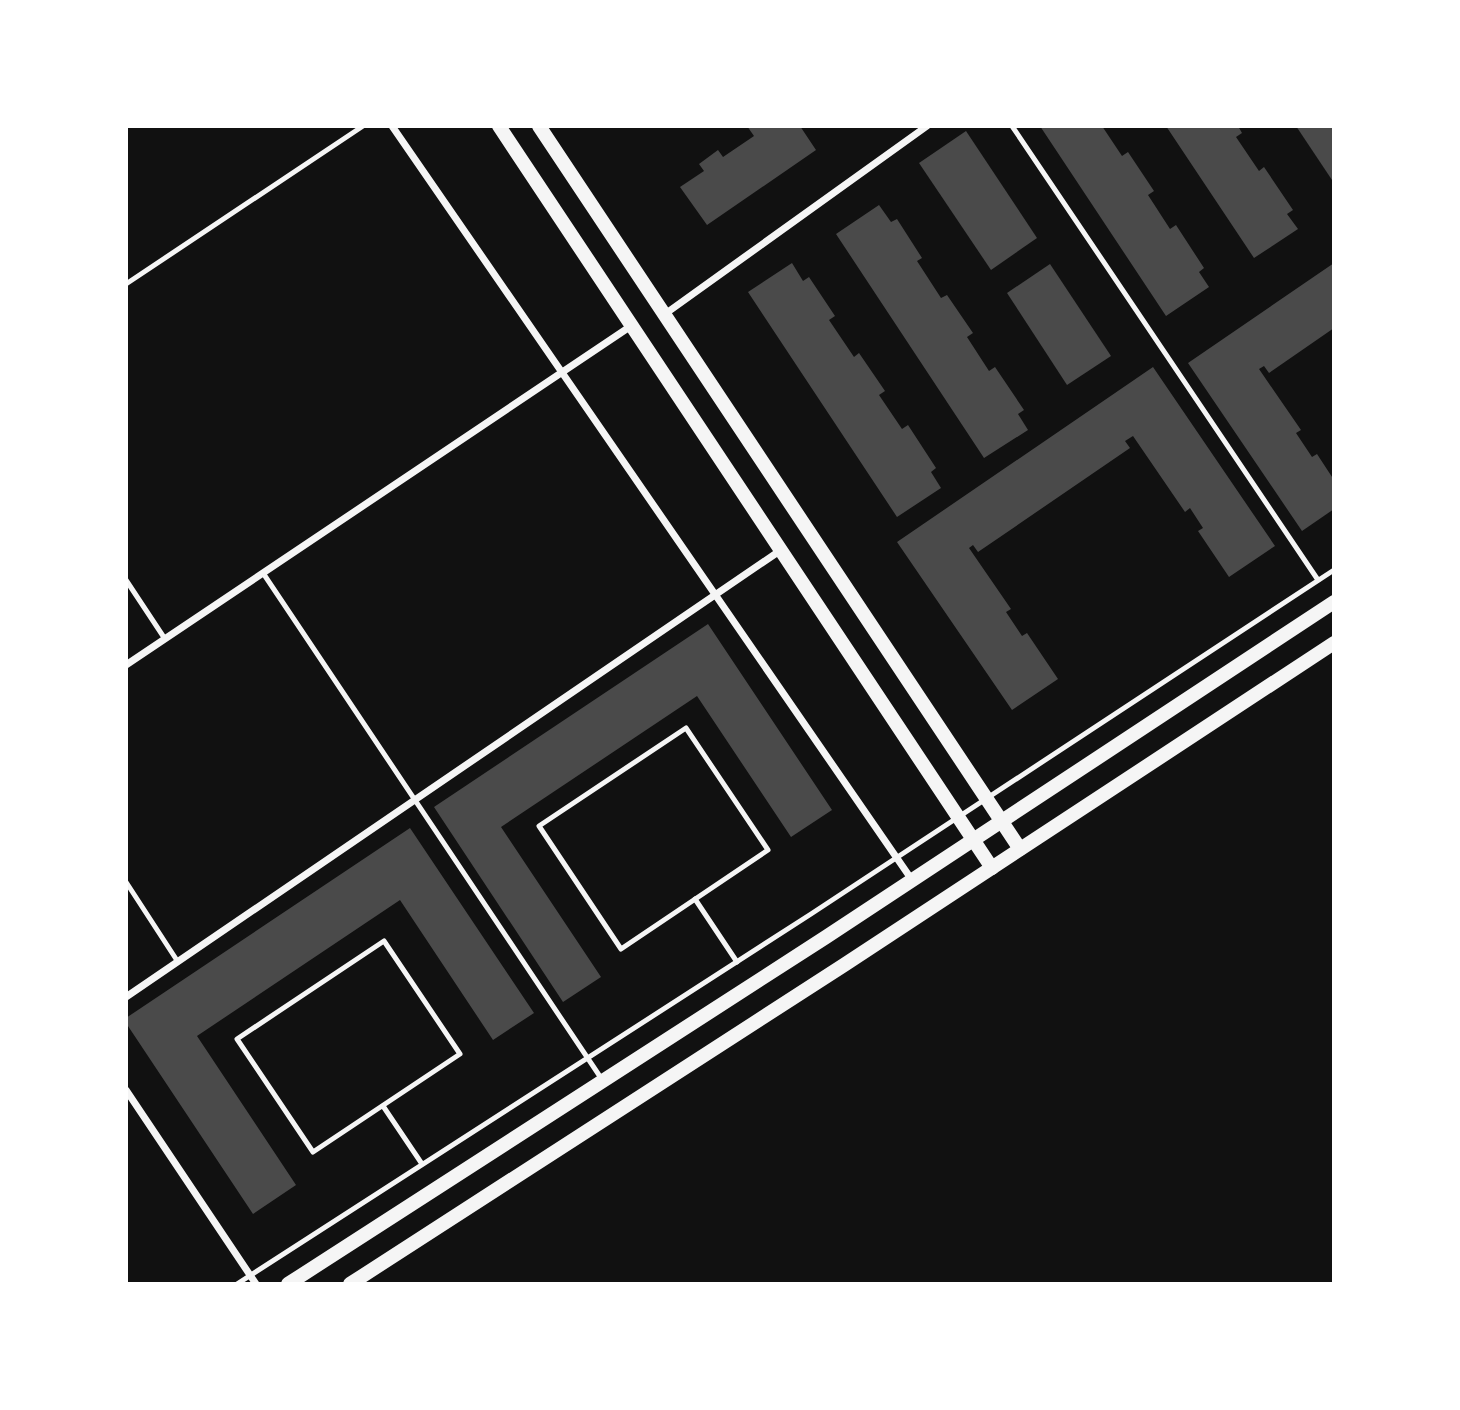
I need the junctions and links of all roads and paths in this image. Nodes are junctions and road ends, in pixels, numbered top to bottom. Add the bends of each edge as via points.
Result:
1 (363, 126) edge
2 (391, 126) edge
3 (499, 126) edge
4 (539, 126) edge
5 (927, 126) edge
6 (1012, 126) edge
7 (126, 284) edge
8 (664, 315) junction
9 (632, 326) junction
10 (562, 373) junction
11 (781, 550) junction
12 (1334, 570) edge
13 (263, 573) junction
14 (126, 580) edge
15 (1318, 580) junction
16 (715, 596) junction
17 (1334, 602) edge
18 (165, 639) junction
19 (1334, 643) edge
20 (126, 665) edge
21 (986, 799) junction
22 (415, 800) junction
23 (959, 817) junction
24 (1002, 821) junction
25 (974, 840) junction
26 (1020, 849) junction
27 (896, 858) junction
28 (992, 868) junction
29 (912, 880) junction
30 (126, 882) edge
31 (695, 899) junction
32 (177, 962) junction
33 (737, 962) junction
34 (126, 997) edge
35 (588, 1058) junction
36 (603, 1081) junction
37 (126, 1090) edge
38 (383, 1105) junction
39 (422, 1164) junction
40 (250, 1275) junction
41 (237, 1284) edge
42 (256, 1284) edge
43 (288, 1284) edge
44 (350, 1284) edge

1 - 7 lane
2 - 10 street
3 - 9 main road
4 - 8 main road
5 - 8 street
6 - 15 lane
8 - 21 main road
9 - 10 street
9 - 11 main road
10 - 13 street
10 - 16 street
11 - 16 street
11 - 23 main road
12 - 15 lane
13 - 18 street
13 - 22 lane
14 - 18 lane
15 - 21 lane
16 - 22 street
16 - 27 street
17 - 24 main road
18 - 20 street
19 - 26 main road
21 - 23 lane
21 - 24 main road
22 - 32 street
22 - 35 lane
23 - 25 main road
23 - 27 lane
24 - 25 main road
24 - 26 main road
25 - 28 main road
25 - 29 main road
26 - 28 main road
27 - 29 street
27 - 33 lane
28 - 44 main road
29 - 36 main road
30 - 32 lane
31 - 31 lane via 621,948 539,826 686,727 768,850
31 - 33 lane
32 - 34 street
33 - 35 lane
35 - 36 lane
35 - 39 lane
36 - 43 main road
37 - 40 street
38 - 38 lane via 313,1153 237,1039 384,941 460,1054
38 - 39 lane
39 - 40 lane
40 - 41 lane
40 - 42 street

